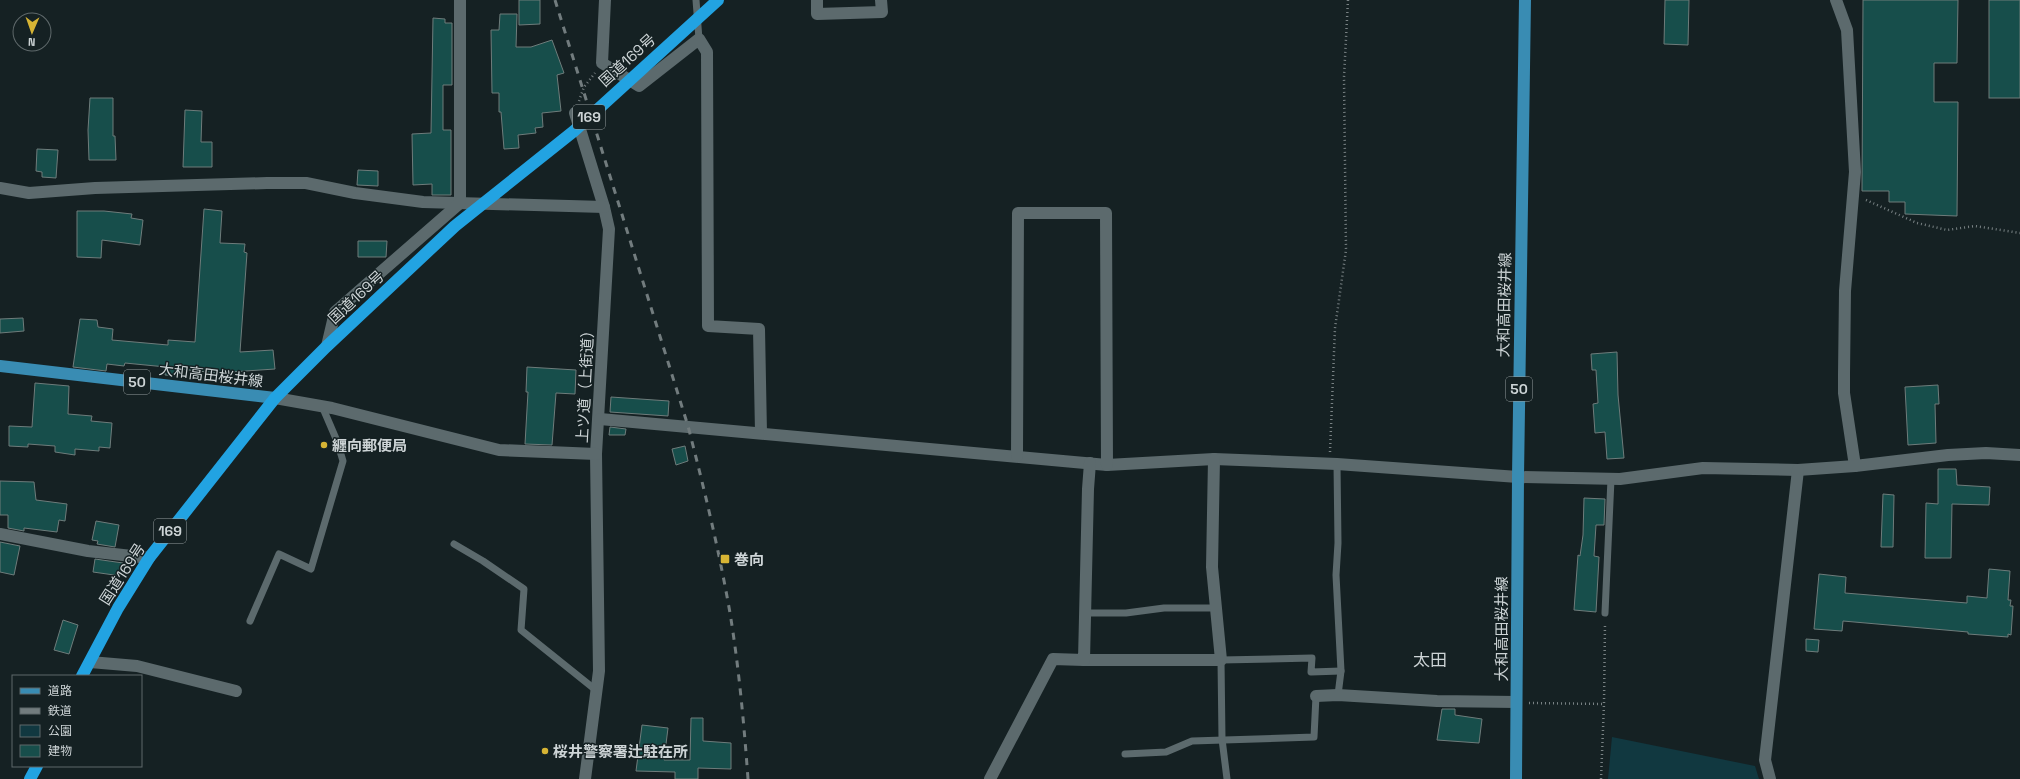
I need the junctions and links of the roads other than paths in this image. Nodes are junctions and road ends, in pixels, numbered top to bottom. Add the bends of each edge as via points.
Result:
1 (460, 0) edge
2 (605, 0) edge
3 (696, 0) edge
4 (718, 0) edge
5 (817, 0) edge
6 (881, 0) edge
7 (1525, 0) edge
8 (1836, 0) edge
9 (699, 39) junction
10 (575, 113) road end
11 (0, 188) edge
12 (460, 202) junction
13 (604, 207) junction
14 (327, 346) junction
15 (0, 366) edge
16 (275, 398) junction
17 (322, 406) junction
18 (600, 419) junction
19 (761, 433) junction
20 (596, 454) junction
21 (2020, 455) edge
22 (1017, 456) junction
23 (1214, 460) junction
24 (1090, 463) junction
25 (1334, 464) junction
26 (1107, 465) junction
27 (1855, 466) junction
28 (1798, 470) junction
29 (1518, 477) junction
30 (1610, 479) junction
31 (0, 534) edge
32 (454, 544) dead end
33 (149, 558) junction
34 (1216, 608) junction
35 (1085, 613) junction
36 (1605, 613) road end
37 (250, 621) dead end
38 (1084, 660) junction
39 (1221, 660) junction
40 (90, 662) junction
41 (1341, 671) junction
42 (83, 675) edge
43 (236, 691) dead end
44 (597, 691) junction
45 (1338, 695) junction
46 (1316, 696) joint
47 (1516, 702) junction
48 (1222, 739) junction
49 (1125, 754) dead end
50 (36, 767) edge
51 (30, 779) edge
52 (586, 779) edge
53 (990, 779) edge
54 (1227, 779) edge
55 (1516, 779) edge
56 (1770, 779) edge

1 - 12 street
2 - 9 street via 602,64 639,86
3 - 9 lane
4 - 14 highway, 国道169号 / 169 via 574,131 455,226
5 - 6 street via 817,14 882,12
7 - 29 main road, 大和高田桜井線 / 50
8 - 27 street via 1847,30 1855,172 1845,291 1844,374 1844,393
9 - 19 street via 707,52 709,114 708,326 759,329
10 - 13 street, 上ツ道（上街道）
11 - 12 street via 29,193 95,188 306,184 423,202
12 - 13 street
12 - 14 street via 335,312
13 - 18 street, 上ツ道（上街道） via 609,229
14 - 16 highway, 国道169号 / 169
15 - 16 main road, 大和高田桜井線 / 50
16 - 17 street
16 - 33 highway, 国道169号 / 169
17 - 20 street via 499,450
17 - 37 lane via 337,441 342,461 311,569 279,554
18 - 19 street
18 - 20 street, 上ツ道（上街道）
19 - 22 street
20 - 44 street, 上ツ道（上街道） via 599,671
21 - 27 street via 1948,455
22 - 24 street
22 - 26 street via 1018,213 1106,213
23 - 25 street
23 - 26 street
23 - 34 street via 1212,567
24 - 26 street
24 - 35 street
25 - 29 street
25 - 41 lane
27 - 28 street
28 - 30 street via 1702,468
28 - 56 street via 1765,760
29 - 30 street
29 - 47 main road, 大和高田桜井線 / 50
30 - 36 lane
31 - 33 street via 88,551
32 - 44 lane via 524,589 522,630
33 - 40 highway, 国道169号 / 169 via 118,608
34 - 35 lane
34 - 39 street
35 - 38 street
38 - 39 street
38 - 53 street via 1053,659
39 - 41 lane via 1312,658 1311,672
39 - 48 lane
40 - 42 highway, 国道169号 / 169
40 - 43 street via 137,666
41 - 45 lane
44 - 52 street, 上ツ道（上街道）
45 - 46 street
45 - 47 street via 1437,701
46 - 48 lane via 1314,737
47 - 55 main road, 大和高田桜井線 / 50
48 - 49 lane via 1192,741 1166,752
48 - 54 lane
50 - 51 highway

